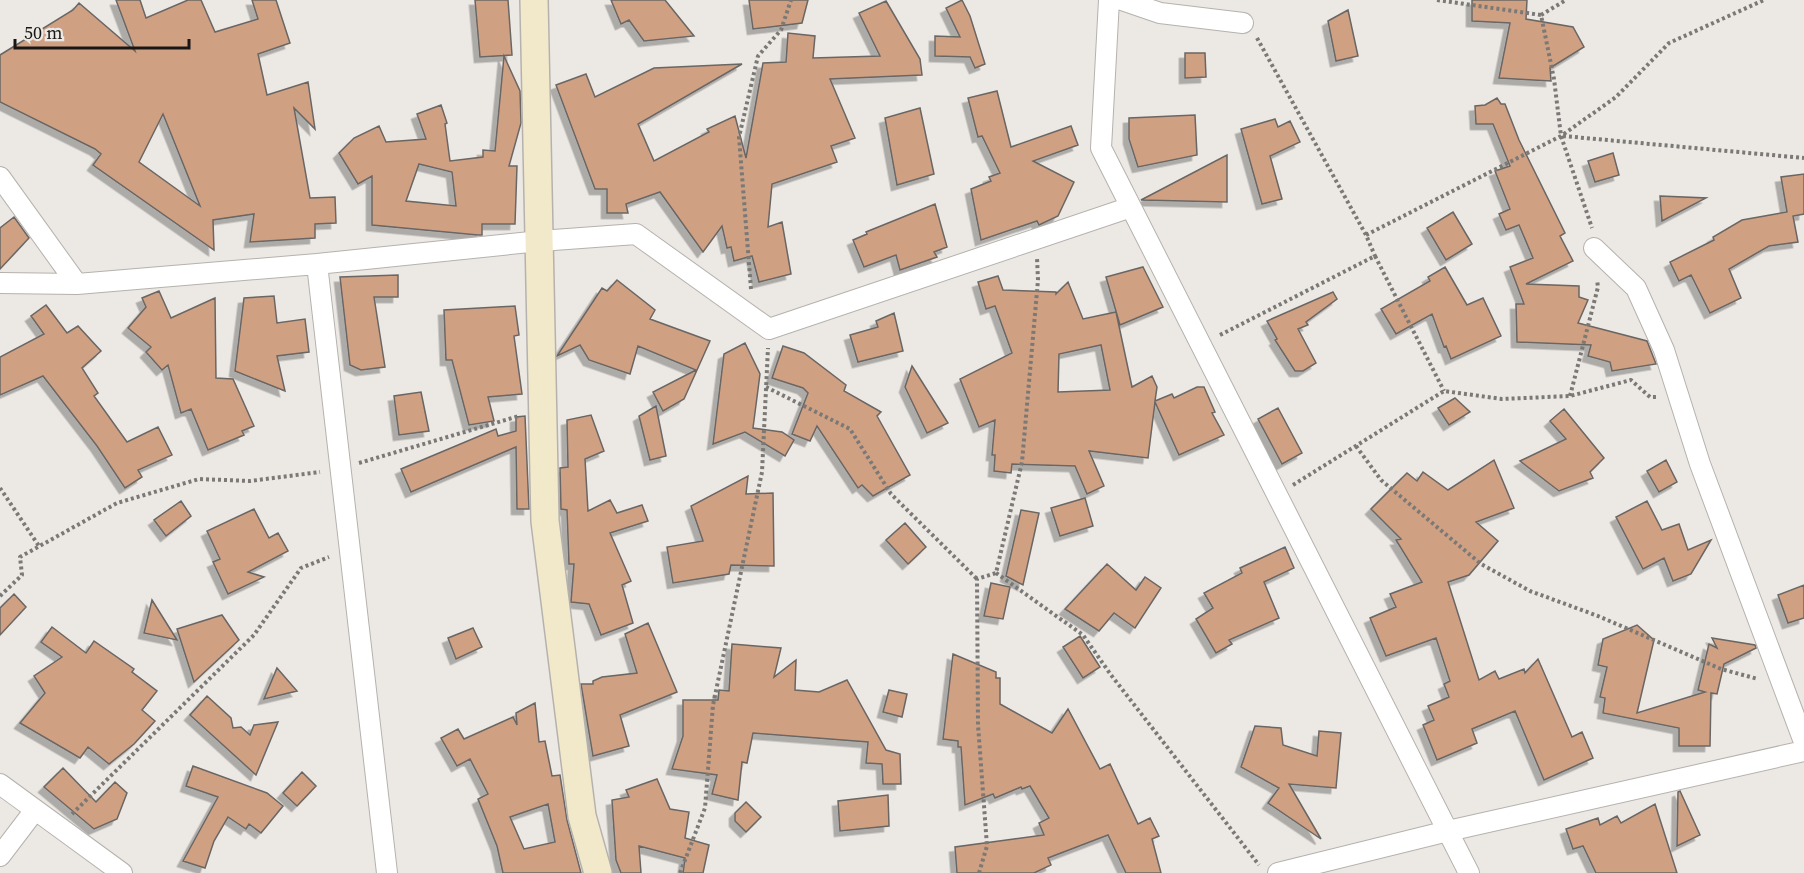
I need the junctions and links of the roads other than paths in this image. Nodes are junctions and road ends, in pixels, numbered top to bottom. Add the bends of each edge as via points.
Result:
1 (534, 0) edge
2 (1109, 0) edge
3 (1122, 0) edge
4 (1243, 23) road end
5 (0, 177) edge
6 (1131, 207) junction
7 (540, 241) junction
8 (1594, 248) dead end
9 (317, 264) junction
10 (0, 284) edge
11 (77, 284) junction
12 (1804, 742) edge
13 (1804, 752) edge
14 (0, 784) edge
15 (35, 810) junction
16 (1448, 831) junction
17 (0, 856) edge
18 (122, 873) edge
19 (387, 873) edge
20 (598, 873) edge
21 (1278, 873) edge
22 (1469, 873) edge

1 - 7 main road
2 - 6 street via 1101,148
3 - 4 street via 1160,12
5 - 11 street
6 - 7 street via 769,329 636,234
6 - 16 street
7 - 9 street
7 - 20 main road via 545,521 582,816
8 - 12 street via 1636,288 1664,350 1700,464
9 - 11 street
9 - 19 street
10 - 11 street
13 - 16 street
14 - 15 street
15 - 17 street
15 - 18 street
16 - 21 street
16 - 22 street

